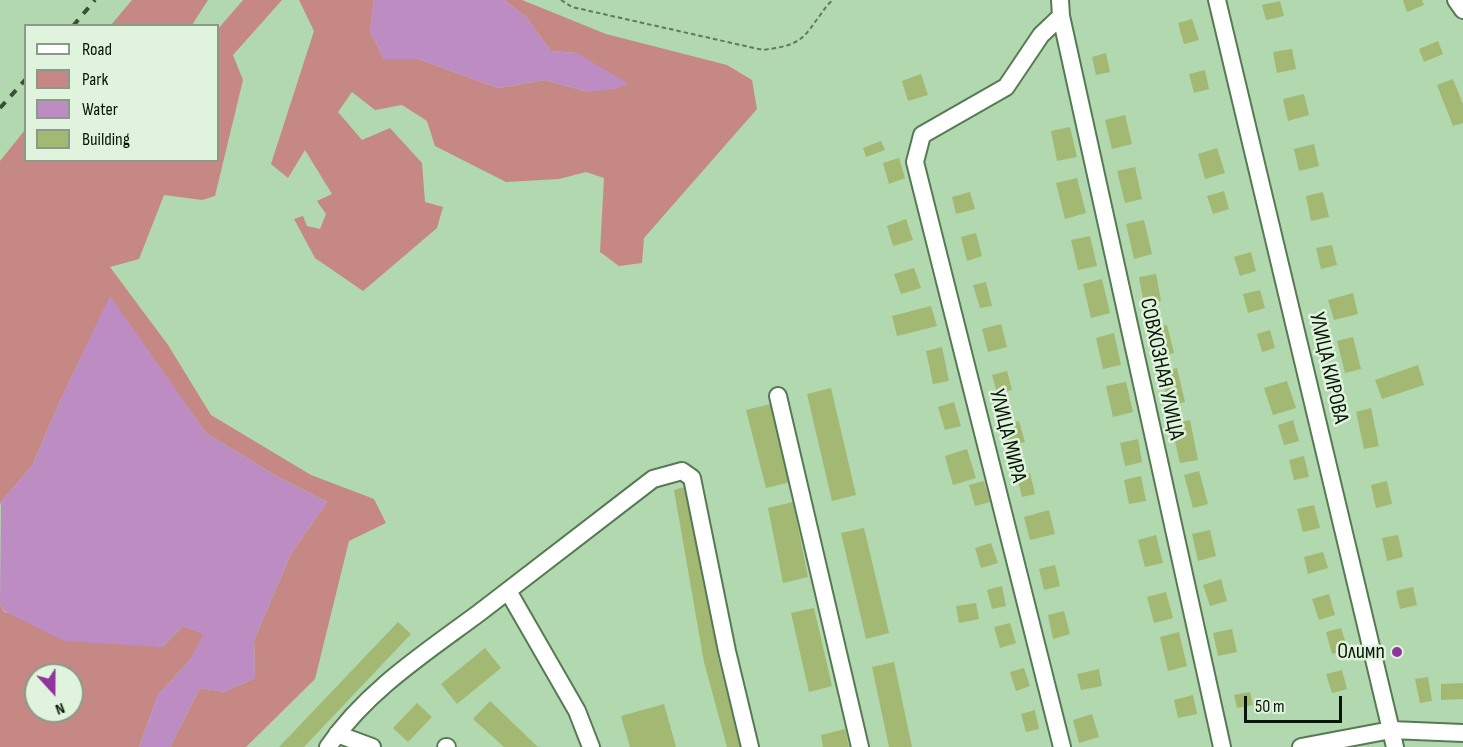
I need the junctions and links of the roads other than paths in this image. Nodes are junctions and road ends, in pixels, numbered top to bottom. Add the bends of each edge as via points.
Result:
1 (1217, 0) edge
2 (1456, 0) edge
3 (1060, 8) edge
4 (1463, 10) edge
5 (778, 396) dead end
6 (508, 591) junction
7 (1391, 730) junction
8 (1463, 733) edge
9 (333, 741) edge
10 (372, 747) edge
11 (591, 747) edge
12 (750, 747) edge
13 (860, 747) edge
14 (1062, 747) edge
15 (1222, 747) edge
16 (1301, 747) edge
17 (1395, 747) edge

1 - 7 street, УЛИЦА КИРОВА
2 - 4 street
3 - 14 street, УЛИЦА МИРА via 1006,87 922,135 915,162
3 - 15 street, СОВХОЗНАЯ УЛИЦА
5 - 13 street
6 - 9 street via 364,703
6 - 11 street via 577,711
6 - 12 street via 653,479 682,471 692,478
7 - 8 street
7 - 16 street
7 - 17 street, УЛИЦА КИРОВА
9 - 10 street

